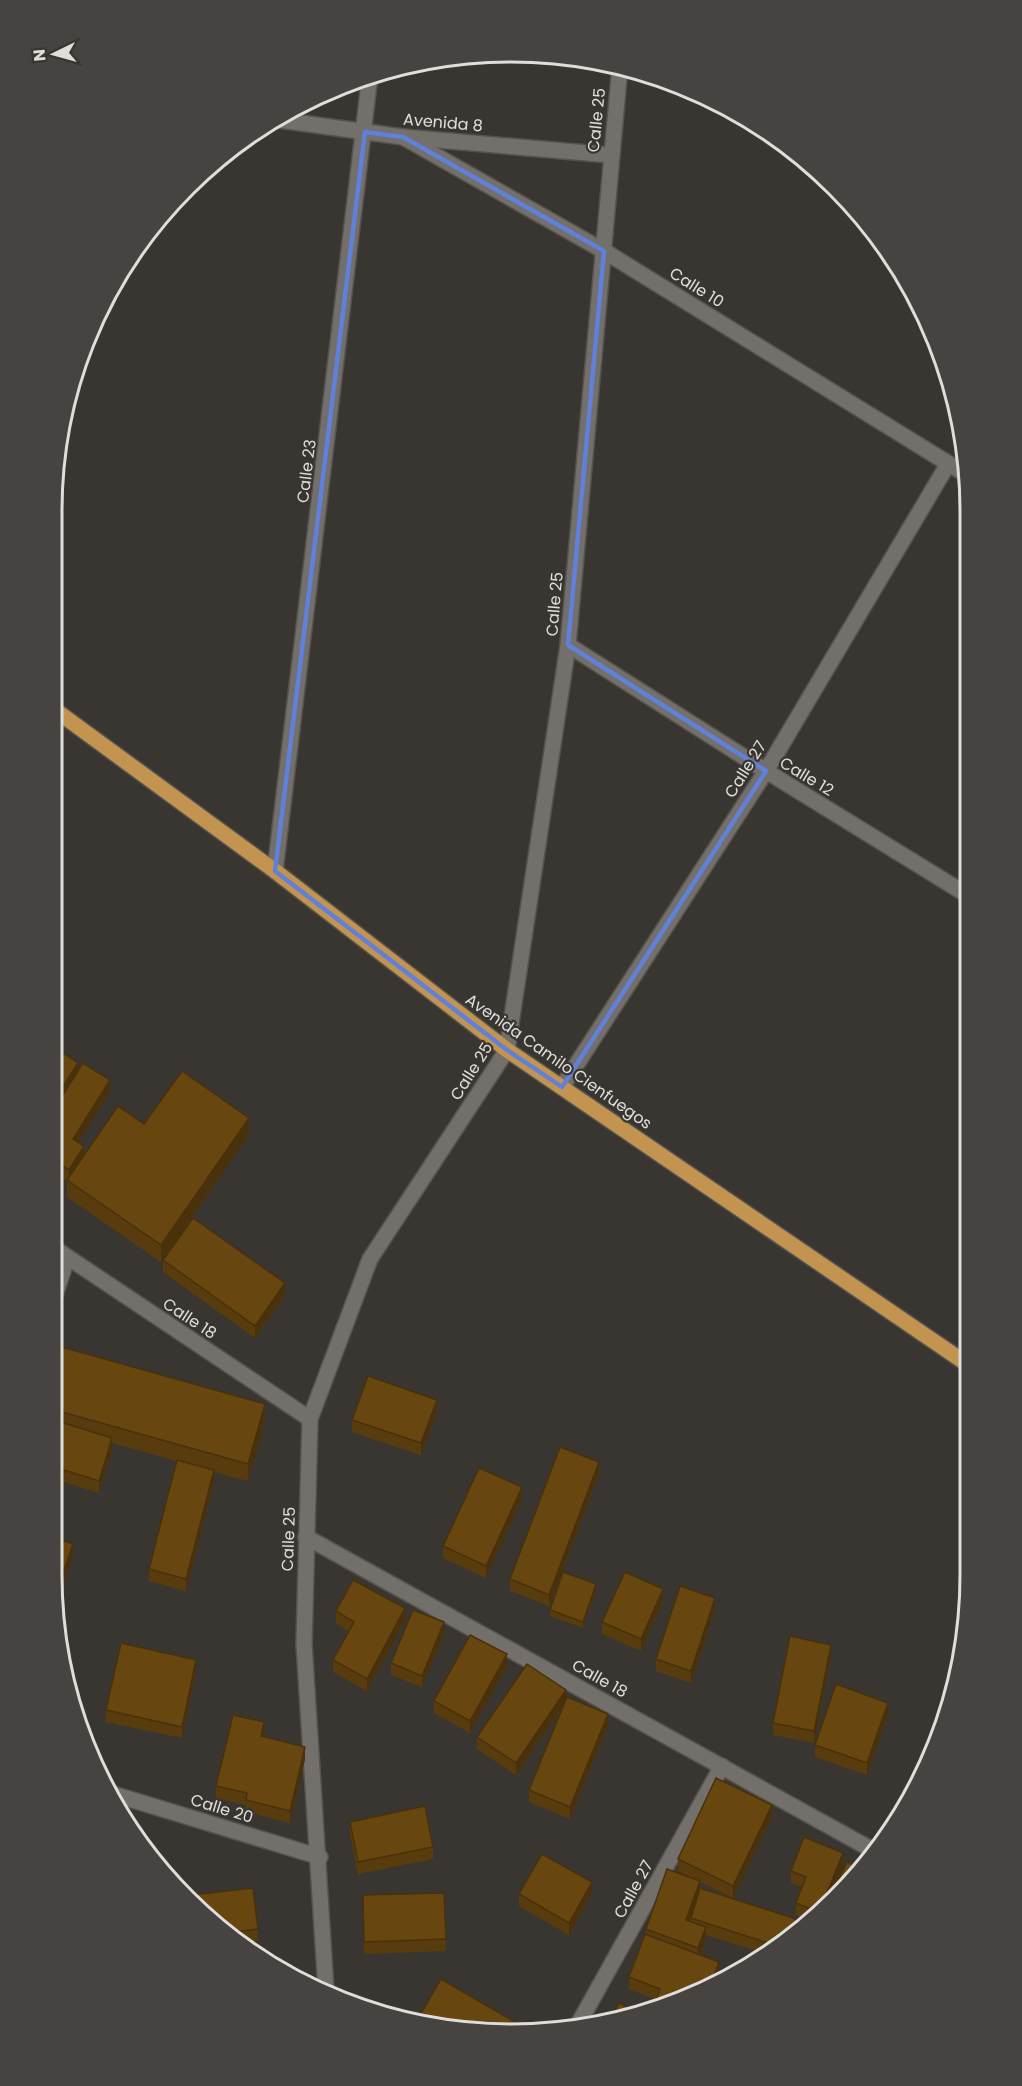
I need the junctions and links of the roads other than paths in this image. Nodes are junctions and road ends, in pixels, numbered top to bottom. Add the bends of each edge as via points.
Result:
1 (619, 75) edge
2 (369, 84) edge
3 (288, 121) edge
4 (365, 132) junction
5 (403, 136) junction
6 (610, 155) junction
7 (604, 251) junction
8 (948, 464) junction
9 (959, 470) edge
10 (568, 645) junction
11 (62, 715) edge
12 (766, 771) junction
13 (275, 871) junction
14 (960, 890) edge
15 (507, 1050) junction
16 (562, 1087) junction
17 (62, 1254) edge
18 (68, 1259) junction
19 (62, 1276) edge
20 (960, 1359) edge
21 (310, 1419) junction
22 (306, 1537) junction
23 (722, 1766) junction
24 (120, 1796) edge
25 (869, 1848) edge
26 (320, 1857) junction
27 (326, 1984) edge
28 (581, 2019) edge

1 - 6 street, Calle 25
2 - 4 street, Calle 23
3 - 4 street, Avenida 8
4 - 5 street, Avenida 8
4 - 13 street, Calle 23
5 - 6 street, Avenida 8
5 - 7 street, Calle 10
6 - 7 street, Calle 25
7 - 8 street, Calle 10
7 - 10 street, Calle 25
8 - 9 street, Calle 10
8 - 12 street, Calle 27
10 - 12 street, Calle 12
10 - 15 street, Calle 25
11 - 13 main road, Avenida Camilo Cienfuegos
12 - 14 street, Calle 12
12 - 16 street, Calle 27
13 - 15 main road, Avenida Camilo Cienfuegos
15 - 16 main road, Avenida Camilo Cienfuegos
15 - 21 street, Calle 25 via 370,1259
16 - 20 main road, Avenida Camilo Cienfuegos
17 - 18 street, Calle 18
18 - 19 street
18 - 21 street, Calle 18
21 - 22 street, Calle 25
22 - 23 street, Calle 18
22 - 26 street, Calle 25 via 304,1644
23 - 25 street, Calle 18
23 - 28 street, Calle 27
24 - 26 street, Calle 20
26 - 27 street, Calle 25

